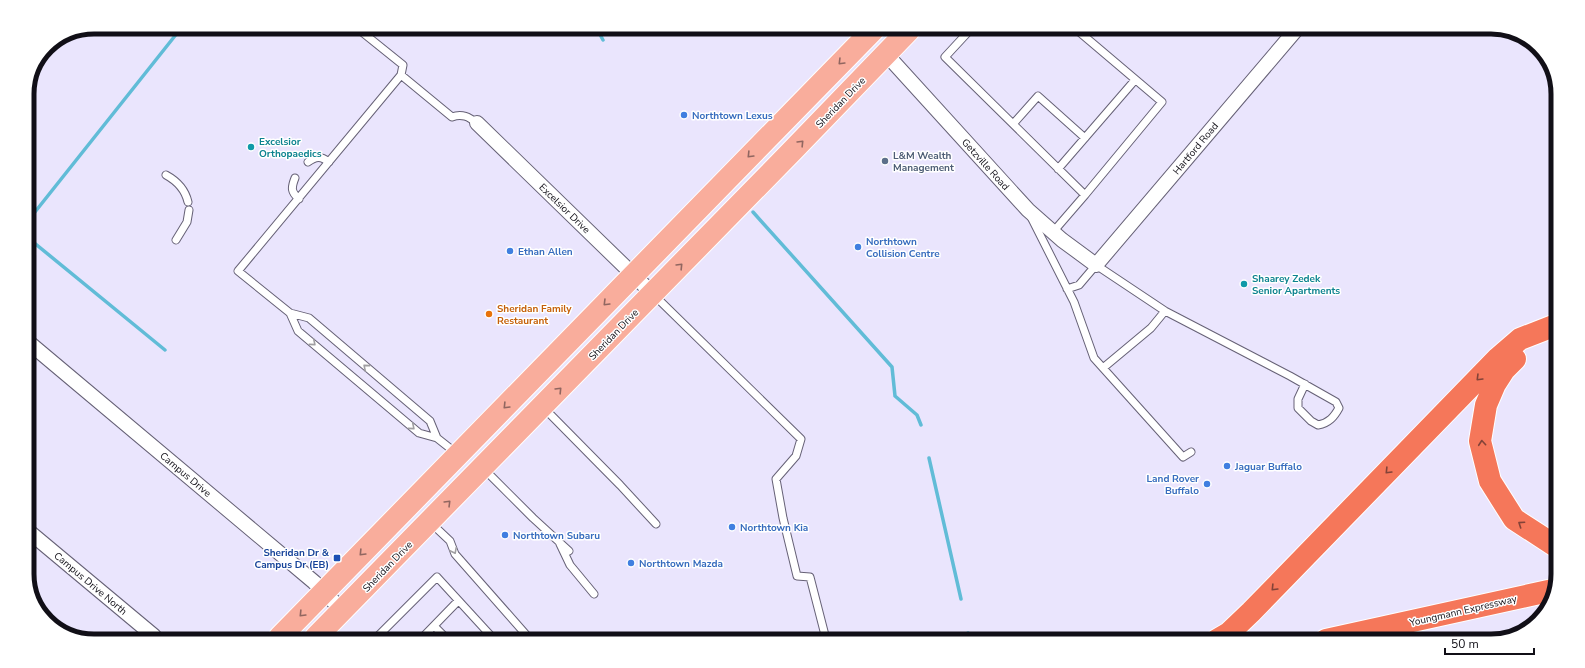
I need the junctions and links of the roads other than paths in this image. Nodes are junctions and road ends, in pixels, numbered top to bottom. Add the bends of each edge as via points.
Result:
1 (364, 34) edge
2 (869, 34) edge
3 (905, 34) edge
4 (966, 34) edge
5 (1082, 34) edge
6 (1291, 34) edge
7 (886, 54) junction
8 (401, 75) junction
9 (1135, 80) junction
10 (477, 123) joint
11 (1013, 124) junction
12 (1086, 138) junction
13 (308, 162) dead end
14 (329, 162) junction
15 (1058, 169) junction
16 (166, 175) dead end
17 (295, 178) dead end
18 (1085, 195) junction
19 (298, 199) junction
20 (188, 202) dead end
21 (189, 210) dead end
22 (1028, 210) junction
23 (1053, 232) junction
24 (176, 240) dead end
25 (1096, 265) junction
26 (634, 275) junction
27 (1067, 289) junction
28 (653, 294) junction
29 (1165, 311) junction
30 (290, 313) junction
31 (1551, 327) edge
32 (1551, 339) edge
33 (34, 347) edge
34 (1103, 368) junction
35 (1305, 384) junction
36 (542, 406) junction
37 (437, 438) junction
38 (1191, 452) dead end
39 (458, 455) junction
40 (483, 468) junction
41 (429, 522) junction
42 (656, 524) dead end
43 (34, 536) edge
44 (558, 540) junction
45 (1551, 543) edge
46 (569, 551) dead end
47 (1548, 591) edge
48 (324, 592) junction
49 (594, 594) dead end
50 (458, 601) junction
51 (342, 610) junction
52 (434, 626) junction
53 (152, 634) edge
54 (283, 634) edge
55 (319, 634) edge
56 (380, 634) edge
57 (426, 634) edge
58 (442, 634) edge
59 (488, 634) edge
60 (525, 634) edge
61 (825, 634) edge
62 (1227, 634) edge
63 (1353, 634) edge

1 - 8 lane via 402,65
2 -> 26 main road
3 - 7 main road, Sheridan Drive
4 - 11 lane via 945,57
5 - 9 lane
6 - 25 street, Hartford Road
7 - 22 street, Getzville Road
28 -> 7 main road, Sheridan Drive
8 - 10 lane via 452,117 459,114
8 - 14 lane
9 - 12 lane
9 - 18 lane via 1162,102
10 - 26 street, Excelsior Drive
11 - 12 lane via 1038,96
11 - 15 lane
12 - 15 lane
13 - 14 lane via 317,157
14 - 19 lane
15 - 18 lane
16 - 20 lane via 179,184
17 - 19 lane via 291,190
18 - 23 lane
19 - 30 lane via 238,271
21 - 24 lane via 187,222
22 - 23 street, Getzville Road
22 - 27 lane
23 - 25 street, Getzville Road
25 - 27 lane via 1079,285
25 - 29 lane
26 - 28 street, Excelsior Drive
26 -> 39 main road
27 - 34 lane via 1094,358
36 -> 28 main road, Sheridan Drive
28 - 61 lane via 801,439 796,456 776,479 797,576 810,577
29 - 34 lane via 1151,328
29 - 35 lane
30 -> 37 lane via 298,331 346,372 420,433
37 -> 30 lane via 430,421 309,318
31 -> 62 highway via 1520,339 1498,358
45 -> 32 highway via 1514,519 1490,481 1480,441 1486,405 1504,370 1528,350
33 - 48 street, Campus Drive
34 - 38 lane via 1183,457
35 - 35 lane via 1336,402 1339,408 1326,424 1318,425 1298,408 1298,399
36 - 40 main road, Sheridan Drive
36 - 42 lane
37 - 39 lane
39 -> 48 main road
41 -> 40 main road, Sheridan Drive
40 - 44 lane
41 - 51 main road, Sheridan Drive
41 -> 60 lane via 450,541 455,554
43 - 53 street, Campus Drive North
44 - 46 lane
44 - 49 lane via 570,565
47 - 63 highway, Youngmann Expressway
48 - 51 street, Campus Drive
48 -> 54 main road
50 - 52 lane
50 - 56 lane via 437,577
50 - 59 lane
51 - 55 main road, Sheridan Drive
52 - 57 lane
52 - 58 lane

